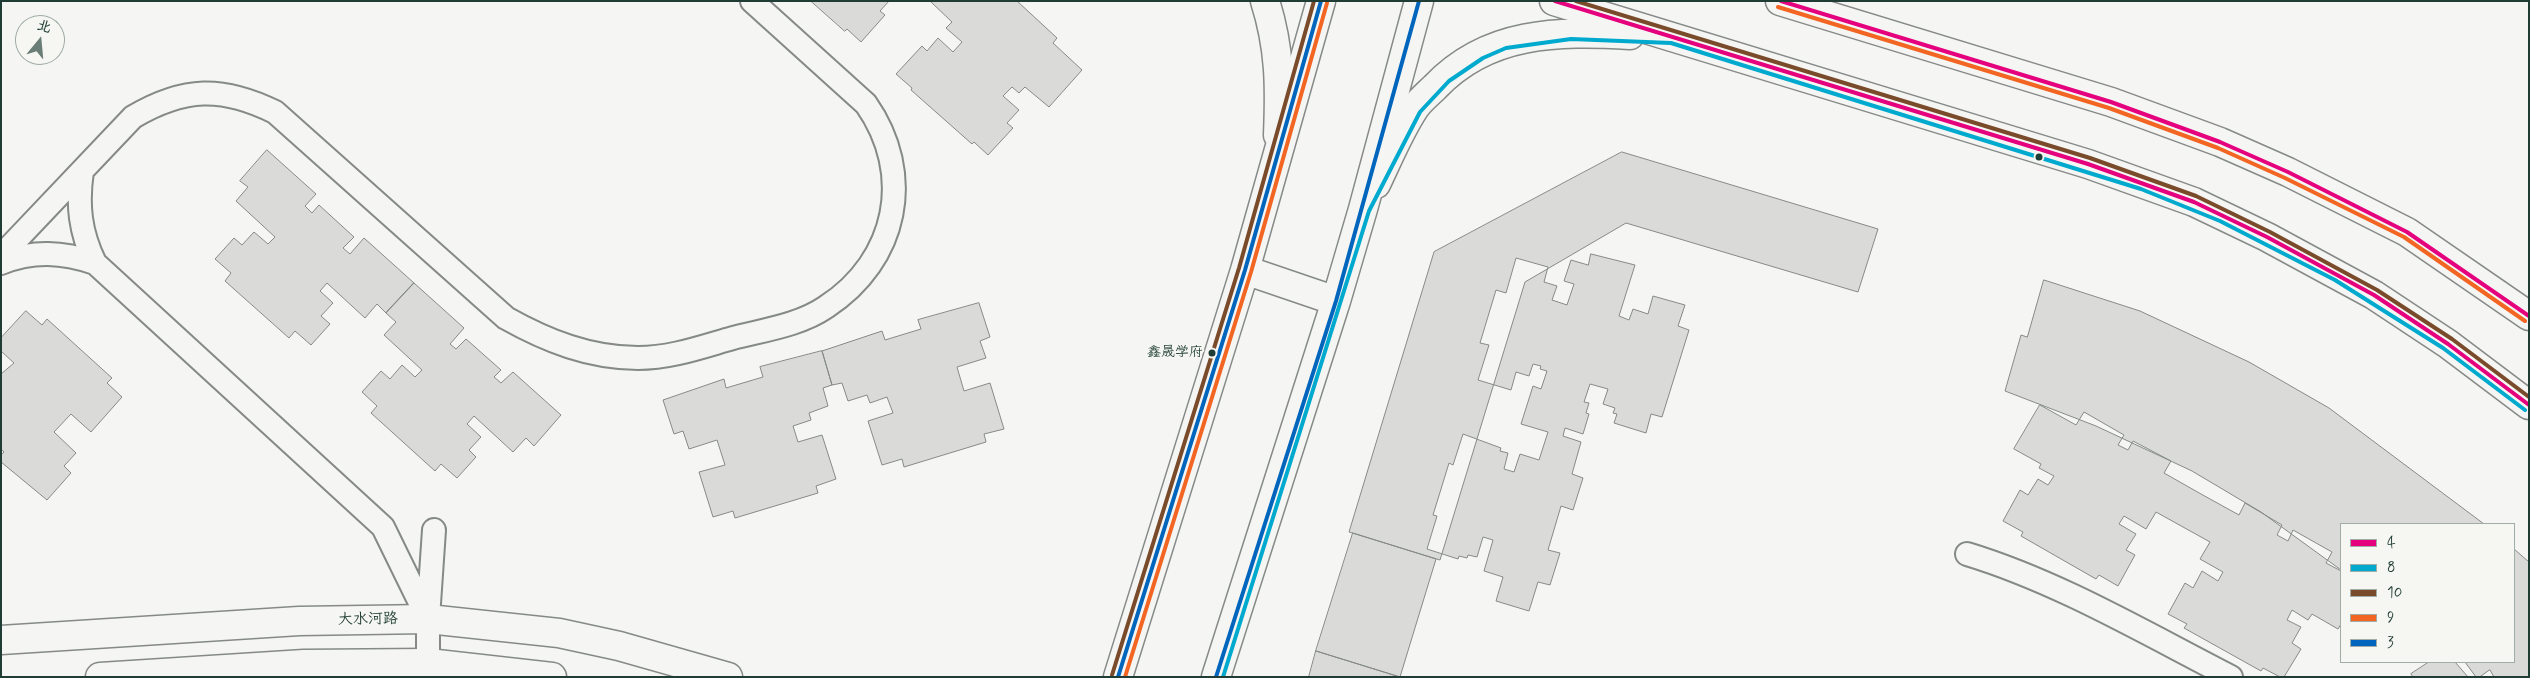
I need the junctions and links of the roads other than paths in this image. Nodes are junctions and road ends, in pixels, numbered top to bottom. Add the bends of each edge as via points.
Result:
1 (752, 1) edge
2 (1265, 1) edge
3 (1321, 1) edge
4 (1418, 1) edge
5 (1554, 1) edge
6 (1780, 1) edge
7 (1672, 37) junction
8 (1278, 157) junction
9 (82, 171) junction
10 (1363, 209) junction
11 (1, 256) edge
12 (1, 263) edge
13 (95, 263) junction
14 (1245, 270) junction
15 (1336, 301) junction
16 (2529, 316) edge
17 (2529, 405) edge
18 (434, 530) dead end
19 (1967, 554) dead end
20 (428, 619) junction
21 (1, 640) edge
22 (428, 662) junction
23 (100, 677) edge
24 (552, 677) edge
25 (728, 677) edge
26 (1118, 677) edge
27 (1216, 677) edge
28 (2232, 677) edge

1 - 9 lane via 850,88 879,122 894,166 892,212 879,254 863,276 825,308 802,319 671,356 637,358 570,348 506,318 295,129 275,112 251,101 226,94 199,93 176,96 153,105 133,117
2 - 8 main road via 1274,31 1280,78
3 - 8 main road
4 - 10 main road
5 - 7 main road
6 - 16 main road via 2111,102 2228,146 2288,172 2407,232
7 - 10 main road via 1570,33 1504,42 1480,53 1446,76 1415,108
7 - 17 main road via 2088,164 2194,202 2374,295 2448,344
8 - 14 main road
9 - 11 lane
9 - 13 lane via 78,196 80,221
10 - 15 main road
12 - 13 lane via 40,253
13 - 20 lane via 383,528
14 - 15 main road
14 - 26 main road
15 - 27 main road
18 - 20 lane
19 - 28 lane via 2000,564 2080,600
20 - 21 main road, 大水河路 via 299,621
20 - 22 lane
20 - 25 main road, 大水河路 via 558,633 619,646
22 - 23 main road via 304,664
22 - 24 main road

